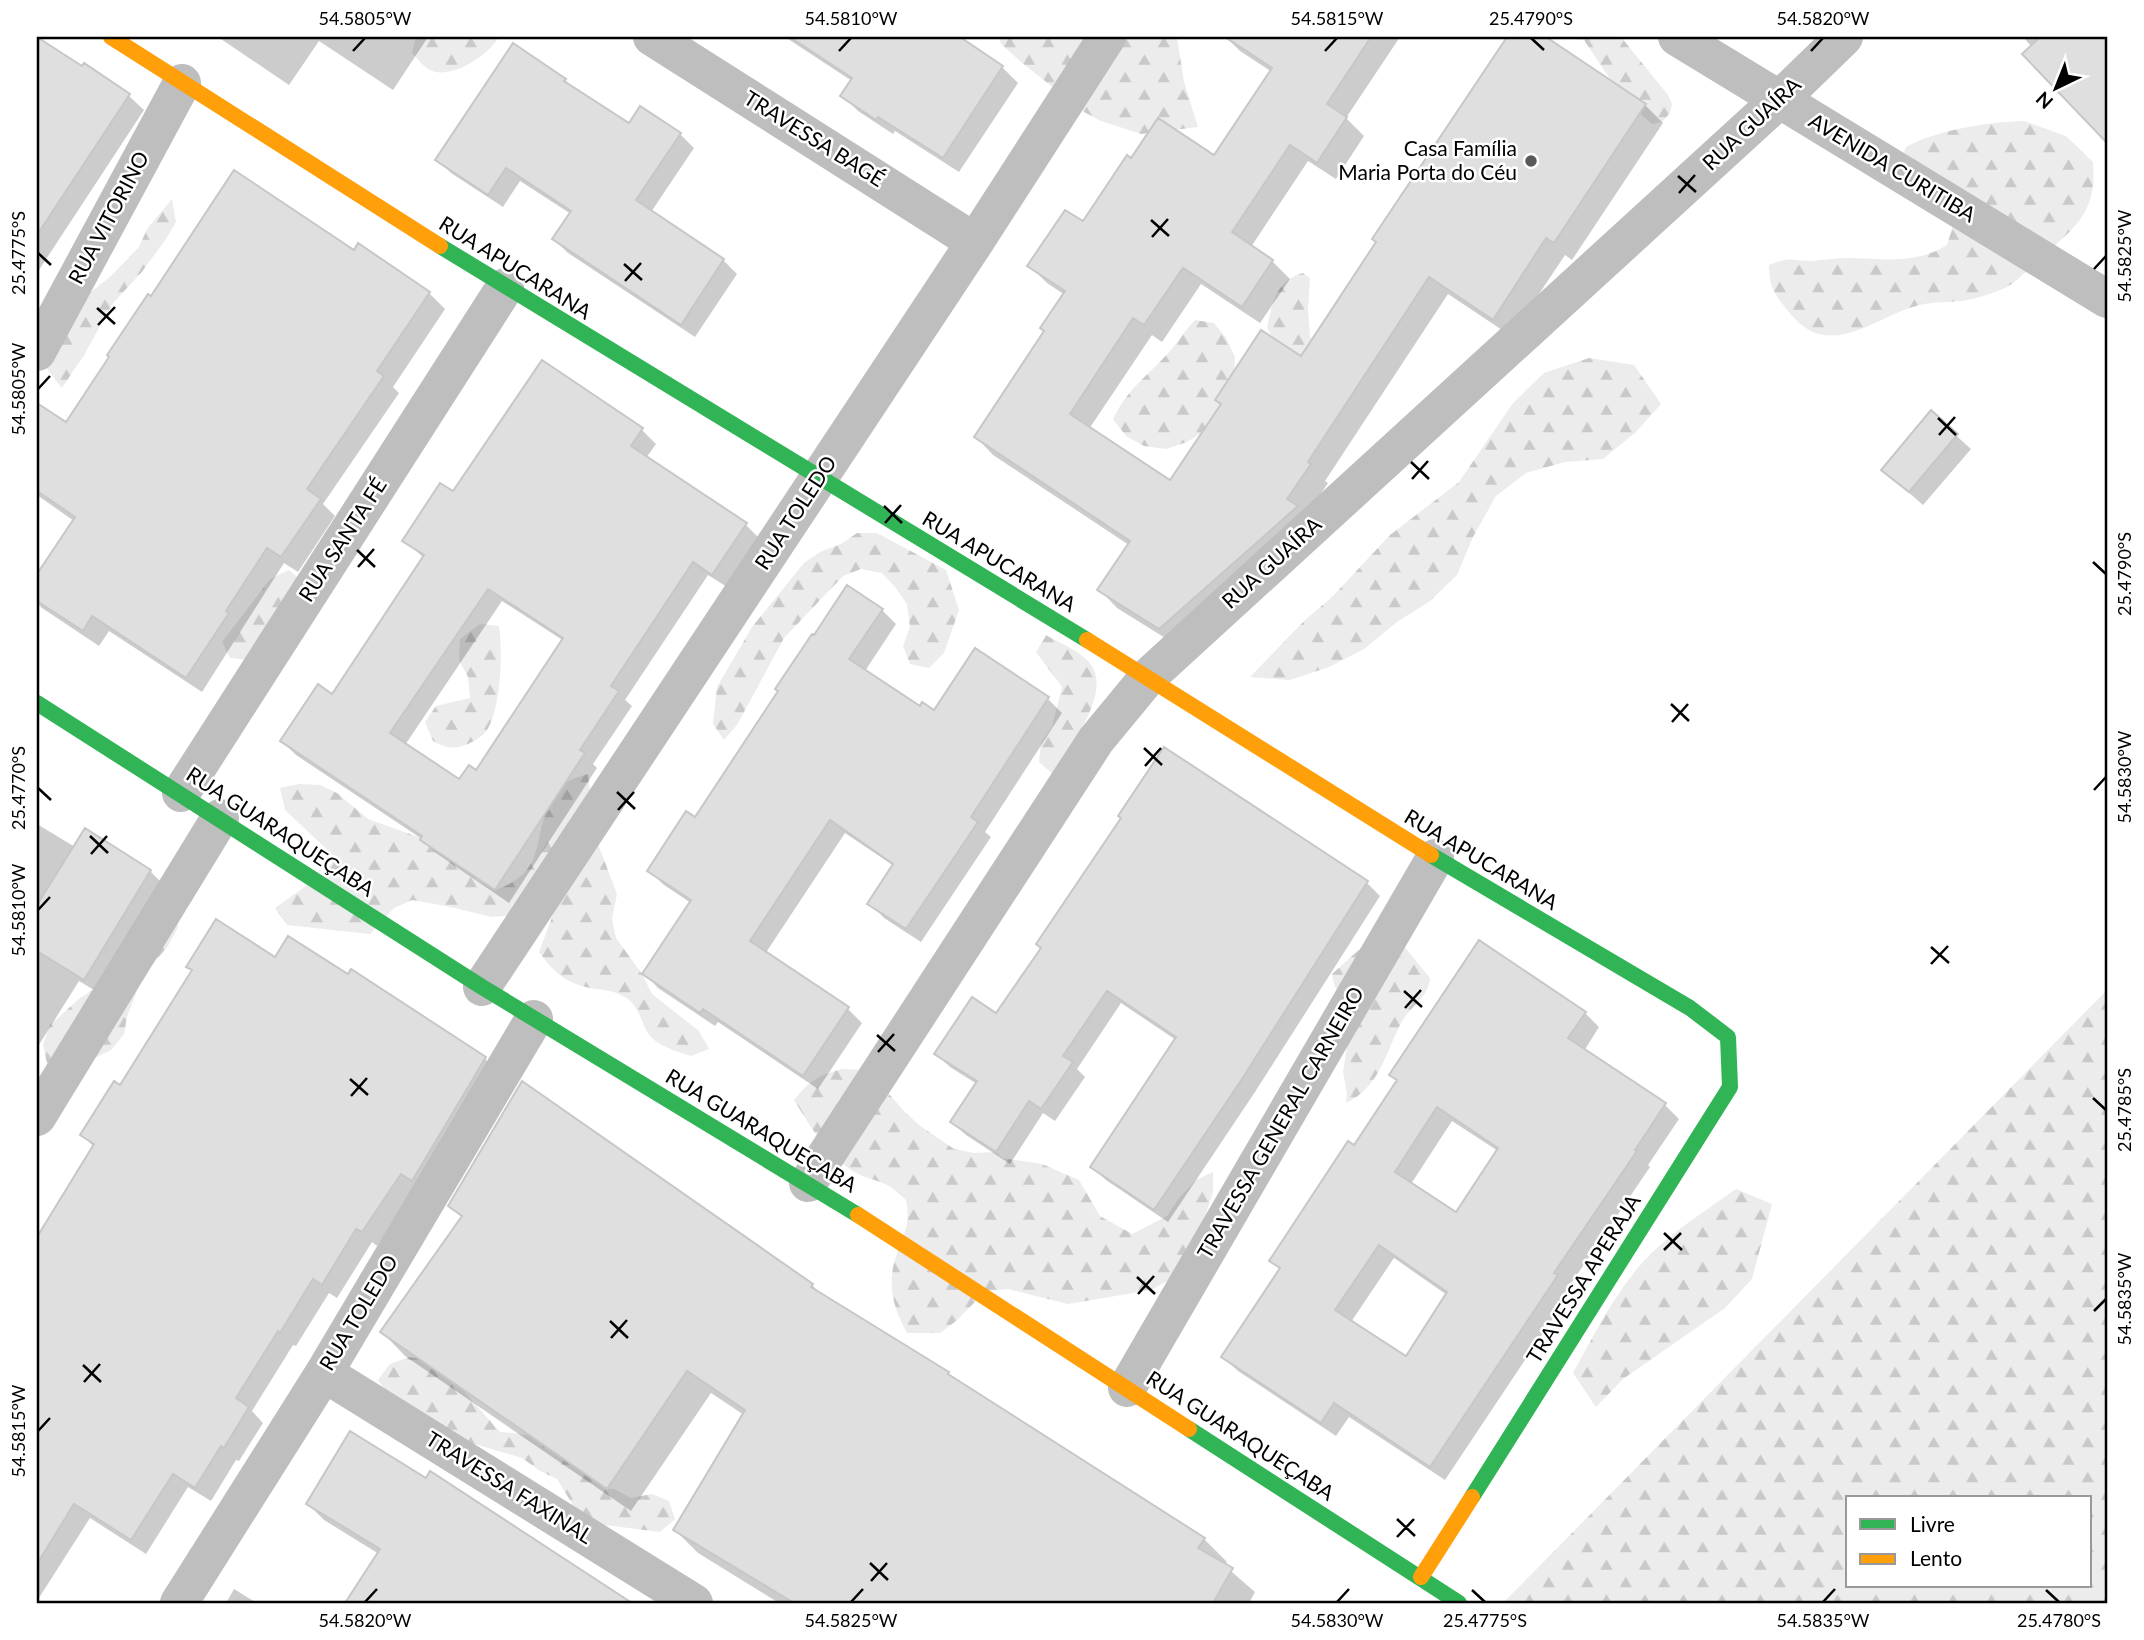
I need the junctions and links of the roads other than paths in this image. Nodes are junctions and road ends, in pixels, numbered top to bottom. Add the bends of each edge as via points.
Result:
1 (111, 37) edge
2 (652, 37) edge
3 (1107, 37) edge
4 (1677, 37) edge
5 (1844, 37) edge
6 (182, 83) junction
7 (1779, 100) junction
8 (975, 242) junction
9 (505, 288) junction
10 (2107, 299) edge
11 (37, 352) edge
12 (819, 478) junction
13 (1148, 677) junction
14 (37, 704) edge
15 (181, 793) junction
16 (220, 818) junction
17 (1435, 858) junction
18 (482, 987) junction
19 (1690, 1008) joint
20 (534, 1019) junction
21 (37, 1117) edge
22 (808, 1183) junction
23 (324, 1373) junction
24 (1127, 1388) junction
25 (1421, 1577) junction
26 (179, 1603) edge
27 (694, 1603) edge
28 (1458, 1603) edge

1 - 6 street, RUA APUCARANA
2 - 8 street, TRAVESSA BAGÉ
3 - 8 street, RUA TOLEDO
4 - 7 street, AVENIDA CURITIBA
5 - 7 street, RUA GUAÍRA
6 - 9 street, RUA APUCARANA
6 - 11 street, RUA VITORINO
7 - 10 street, AVENIDA CURITIBA
7 - 13 street, RUA GUAÍRA
8 - 12 street, RUA TOLEDO
9 - 12 street, RUA APUCARANA
9 - 15 street, RUA SANTA FÉ
12 - 13 street, RUA APUCARANA
12 - 18 street, RUA TOLEDO
13 - 17 street, RUA APUCARANA
13 - 22 street, RUA GUAÍRA via 1096,740
14 - 15 street, RUA GUARAQUEÇABA
15 - 16 street, RUA GUARAQUEÇABA
16 - 18 street, RUA GUARAQUEÇABA
16 - 21 street
17 - 19 street, RUA APUCARANA
17 - 24 street, TRAVESSA GENERAL CARNEIRO
18 - 20 street, RUA GUARAQUEÇABA
19 - 25 street, TRAVESSA APERAJA via 1728,1037 1730,1087
20 - 22 street, RUA GUARAQUEÇABA
20 - 23 street, RUA TOLEDO
22 - 24 street, RUA GUARAQUEÇABA
23 - 26 street, RUA TOLEDO
23 - 27 street, TRAVESSA FAXINAL
24 - 25 street, RUA GUARAQUEÇABA
25 - 28 street, RUA GUARAQUEÇABA

